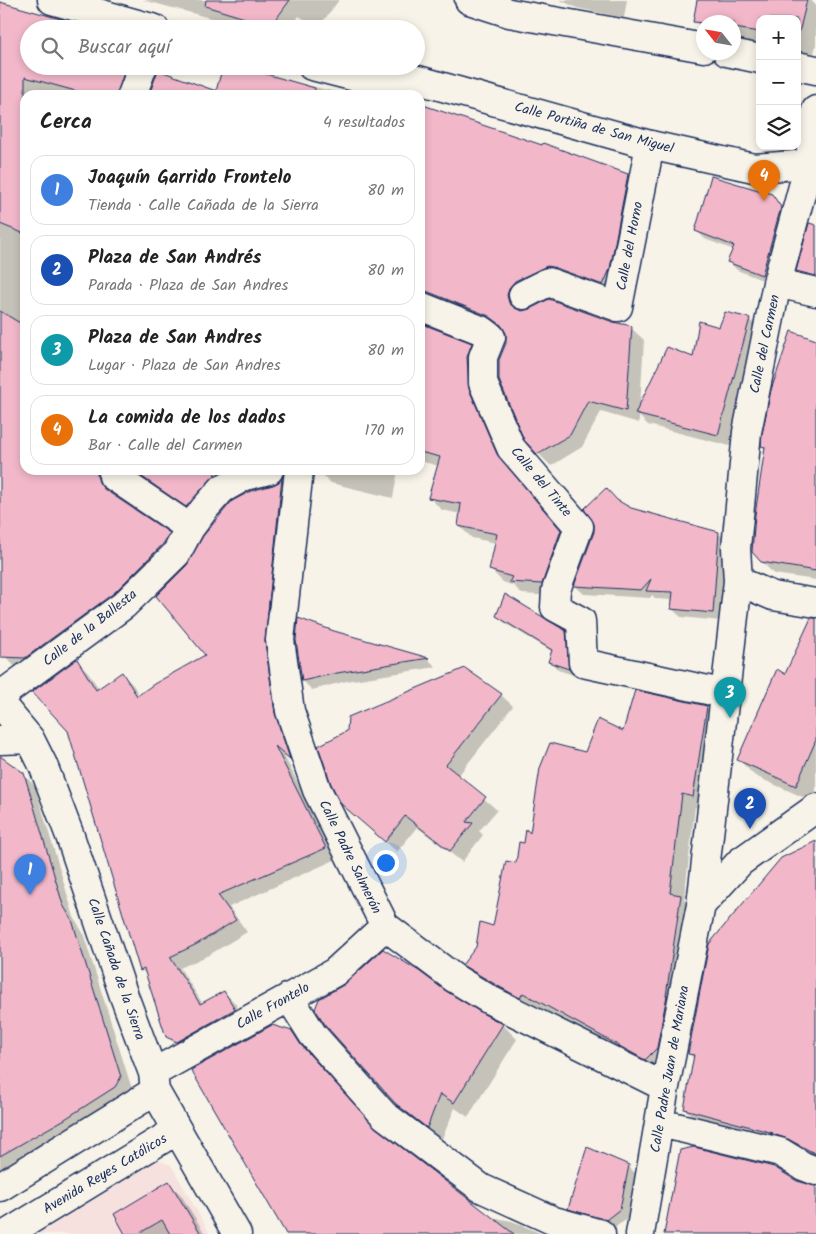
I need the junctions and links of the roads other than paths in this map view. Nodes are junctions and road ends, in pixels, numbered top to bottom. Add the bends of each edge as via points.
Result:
1 (52, 0) edge
2 (469, 0) edge
3 (123, 20) edge
4 (696, 47) edge
5 (741, 55) edge
6 (756, 58) edge
7 (801, 67) edge
8 (816, 70) edge
9 (140, 75) edge
10 (347, 75) edge
11 (377, 87) edge
12 (134, 90) edge
13 (816, 110) edge
14 (650, 145) junction
15 (809, 164) junction
16 (778, 283) junction
17 (816, 292) edge
18 (523, 295) dead end
19 (425, 308) edge
20 (249, 475) edge
21 (298, 475) edge
22 (113, 476) dead end
23 (190, 528) junction
24 (738, 581) junction
25 (816, 603) edge
26 (726, 694) junction
27 (0, 696) edge
28 (0, 703) edge
29 (30, 739) junction
30 (0, 740) edge
31 (816, 808) edge
32 (701, 905) junction
33 (385, 926) junction
34 (289, 997) junction
35 (154, 1082) junction
36 (665, 1086) junction
37 (660, 1123) junction
38 (176, 1130) junction
39 (816, 1171) edge
40 (0, 1187) edge
41 (7, 1234) edge
42 (237, 1234) edge
43 (601, 1234) edge
44 (640, 1234) edge

1 - 3 street
2 - 4 street via 509,13
5 - 6 street
7 - 8 street
9 - 12 street
10 - 11 street, Calle Portiña de San Miguel
11 - 14 street, Calle Portiña de San Miguel via 418,80
13 - 15 street, Calle del Carmen
14 - 15 street, Calle Portiña de San Miguel via 754,168
14 - 18 street, Calle del Horno via 618,307 548,282
15 - 16 street, Calle del Carmen
16 - 17 street
16 - 24 street, Calle del Carmen via 746,432 736,548
19 - 26 street, Calle del Tinte via 484,331 491,337 483,357 483,383 511,448 580,527 556,590 555,607 580,621 583,663
20 - 23 street, Calle de la Ballesta via 222,489
21 - 33 street, Calle Padre Salmerón via 280,640 290,711 317,790
22 - 23 street
23 - 27 street, Calle de la Ballesta via 176,554 124,606
24 - 25 street via 773,596
24 - 26 street, Calle del Carmen
26 - 32 street, Calle Padre Juan de Mariana
28 - 29 street, Calle Cañada de la Sierra
29 - 30 street
29 - 35 street, Calle Cañada de la Sierra via 70,836
31 - 32 street via 740,862
32 - 36 street, Calle Padre Juan de Mariana
33 - 34 street, Calle Frontelo via 335,972
33 - 36 street, Calle Padre Salmerón via 454,978 490,1000
34 - 35 street, Calle Frontelo
34 - 43 street via 313,1035 384,1115 481,1188 554,1221
35 - 38 street, Calle Cañada de la Sierra
35 - 40 street
36 - 37 street, Calle Padre Juan de Mariana
37 - 39 street via 780,1152
37 - 44 street, Calle Padre Juan de Mariana
38 - 41 street, Avenida Reyes Católicos
38 - 42 street, Calle Cañada de la Sierra

